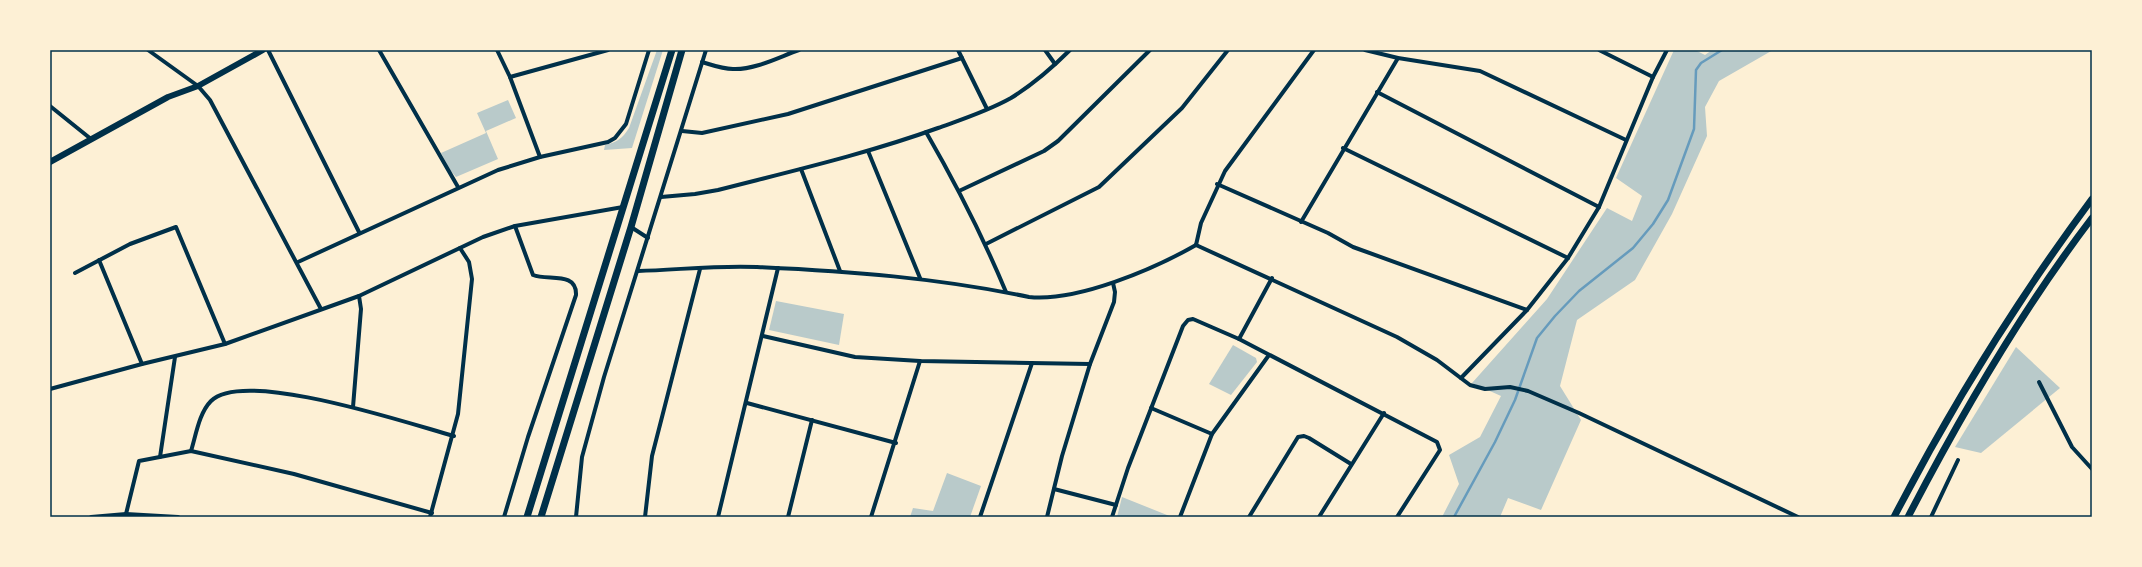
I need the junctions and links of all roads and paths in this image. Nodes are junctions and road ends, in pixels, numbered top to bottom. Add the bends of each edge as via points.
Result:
1 (148, 50) edge
2 (263, 50) edge
3 (268, 50) edge
4 (497, 50) edge
5 (608, 50) edge
6 (649, 50) edge
7 (672, 50) edge
8 (682, 50) edge
9 (706, 50) edge
10 (799, 50) edge
11 (958, 50) edge
12 (1045, 50) edge
13 (1070, 50) edge
14 (1150, 50) edge
15 (1228, 50) edge
16 (1314, 50) edge
17 (1365, 50) edge
18 (1599, 50) edge
19 (1667, 50) edge
20 (381, 51) edge
21 (962, 58) junction
22 (1398, 58) junction
23 (702, 62) junction
24 (1055, 64) junction
25 (510, 77) junction
26 (1653, 77) junction
27 (198, 86) junction
28 (1377, 92) junction
29 (50, 106) edge
30 (987, 109) junction
31 (682, 131) junction
32 (926, 132) junction
33 (91, 139) junction
34 (1626, 140) junction
35 (1344, 148) junction
36 (868, 151) junction
37 (540, 157) junction
38 (50, 162) edge
39 (802, 169) junction
40 (1218, 184) junction
41 (458, 187) junction
42 (959, 191) junction
43 (660, 197) junction
44 (2092, 199) edge
45 (623, 207) junction
46 (1599, 207) junction
47 (2092, 218) edge
48 (1301, 222) junction
49 (515, 226) junction
50 (631, 227) junction
51 (360, 232) junction
52 (648, 238) junction
53 (986, 244) junction
54 (1196, 244) junction
55 (460, 248) junction
56 (1568, 258) junction
57 (99, 260) junction
58 (298, 262) junction
59 (778, 268) junction
60 (700, 270) junction
61 (840, 271) junction
62 (638, 272) junction
63 (75, 273) dead end
64 (920, 278) junction
65 (1272, 278) junction
66 (1113, 283) junction
67 (1006, 292) junction
68 (359, 296) junction
69 (321, 308) junction
70 (1527, 310) junction
71 (763, 336) junction
72 (1239, 339) junction
73 (225, 344) junction
74 (1269, 356) junction
75 (176, 357) junction
76 (920, 361) junction
77 (1032, 363) junction
78 (142, 364) junction
79 (1090, 364) junction
80 (1461, 378) junction
81 (2039, 382) dead end
82 (50, 389) edge
83 (747, 404) junction
84 (353, 407) junction
85 (1151, 408) junction
86 (1384, 413) junction
87 (812, 420) junction
88 (1212, 434) junction
89 (454, 436) junction
90 (896, 443) junction
91 (191, 451) junction
92 (160, 457) junction
93 (1958, 460) dead end
94 (1351, 464) junction
95 (2092, 469) edge
96 (1054, 489) junction
97 (1116, 505) junction
98 (126, 514) junction
99 (431, 515) edge
100 (91, 517) edge
101 (178, 517) edge
102 (504, 517) edge
103 (527, 517) edge
104 (541, 517) edge
105 (576, 517) edge
106 (644, 517) edge
107 (718, 517) edge
108 (788, 517) edge
109 (871, 517) edge
110 (980, 517) edge
111 (1047, 517) edge
112 (1112, 517) edge
113 (1180, 517) edge
114 (1249, 517) edge
115 (1319, 517) edge
116 (1397, 517) edge
117 (1798, 517) edge
118 (1894, 517) edge
119 (1908, 517) edge
120 (1931, 517) edge

1 - 27 street
2 - 27 main road
3 - 51 street
4 - 25 street
5 - 25 street
6 - 37 street via 626,124 615,138 608,142
7 - 45 highway
8 - 50 highway
9 - 23 street
10 - 23 street via 740,69 728,69
11 - 21 street
12 - 24 street
13 - 24 street
14 - 42 street via 1058,141 1044,151
15 - 53 street via 1182,108 1099,187
16 - 40 street via 1231,162
17 - 22 street
18 - 26 street
19 - 26 street
20 - 41 street
21 - 30 street
21 - 31 street via 788,114 702,133
22 - 28 street
22 - 34 street via 1480,71
23 - 31 street
24 - 30 street via 1012,97
25 - 37 street
26 - 34 street
27 - 33 main road via 168,96
27 - 58 street via 210,100
28 - 35 street
28 - 46 street
29 - 33 street
30 - 32 street
31 - 43 street
32 - 36 street
32 - 42 street
33 - 38 main road
34 - 46 street
35 - 48 street
35 - 56 street
36 - 39 street
36 - 64 street
37 - 41 street via 498,170
39 - 43 street via 718,190
39 - 61 street
40 - 48 street
40 - 54 street via 1201,224
41 - 51 street
42 - 53 street
43 - 52 street
44 - 118 highway via 2043,266 1967,384
45 - 49 street
45 - 103 highway
46 - 56 street
47 - 119 highway via 2052,273 1979,387
48 - 70 street via 1353,247
49 - 55 street
49 - 102 street via 533,275 568,279 574,283 576,295
50 - 52 street
50 - 104 highway
51 - 58 street
52 - 62 street
53 - 67 street
54 - 65 street
54 - 66 street via 1168,260
55 - 68 street
55 - 89 street via 469,262 472,279
56 - 70 street
57 - 63 street
57 - 73 street via 130,244 176,227
57 - 78 street
58 - 69 street
59 - 60 street
59 - 61 street
59 - 71 street
60 - 62 street
60 - 106 street via 652,456
61 - 64 street
62 - 105 street via 583,451
64 - 67 street
65 - 72 street
65 - 80 street via 1396,337 1438,360
66 - 67 street via 1046,298
66 - 79 street via 1114,302
68 - 69 street
68 - 84 street via 361,309
69 - 73 street
70 - 80 street
71 - 76 street via 855,357
71 - 83 street
72 - 74 street
72 - 85 street via 1197,320 1186,321
73 - 75 street
74 - 86 street
74 - 88 street
75 - 78 street
75 - 92 street
76 - 77 street
76 - 90 street
77 - 79 street
77 - 110 street
78 - 82 street
79 - 96 street
80 - 117 street via 1478,388 1510,387 1528,391
81 - 95 street via 2072,447
83 - 87 street
83 - 107 street
84 - 89 street
84 - 91 street via 283,393 238,390 223,393 211,400 204,411
85 - 88 street
85 - 97 street
86 - 94 street
86 - 116 street via 1437,442 1440,450
87 - 90 street
87 - 108 street
88 - 113 street
89 - 99 street
90 - 109 street
91 - 92 street
91 - 99 street via 294,474
92 - 98 street via 138,461
93 - 120 street
94 - 114 street via 1309,438 1298,437
94 - 115 street
96 - 97 street
96 - 111 street
97 - 112 street
98 - 100 street
98 - 101 street

